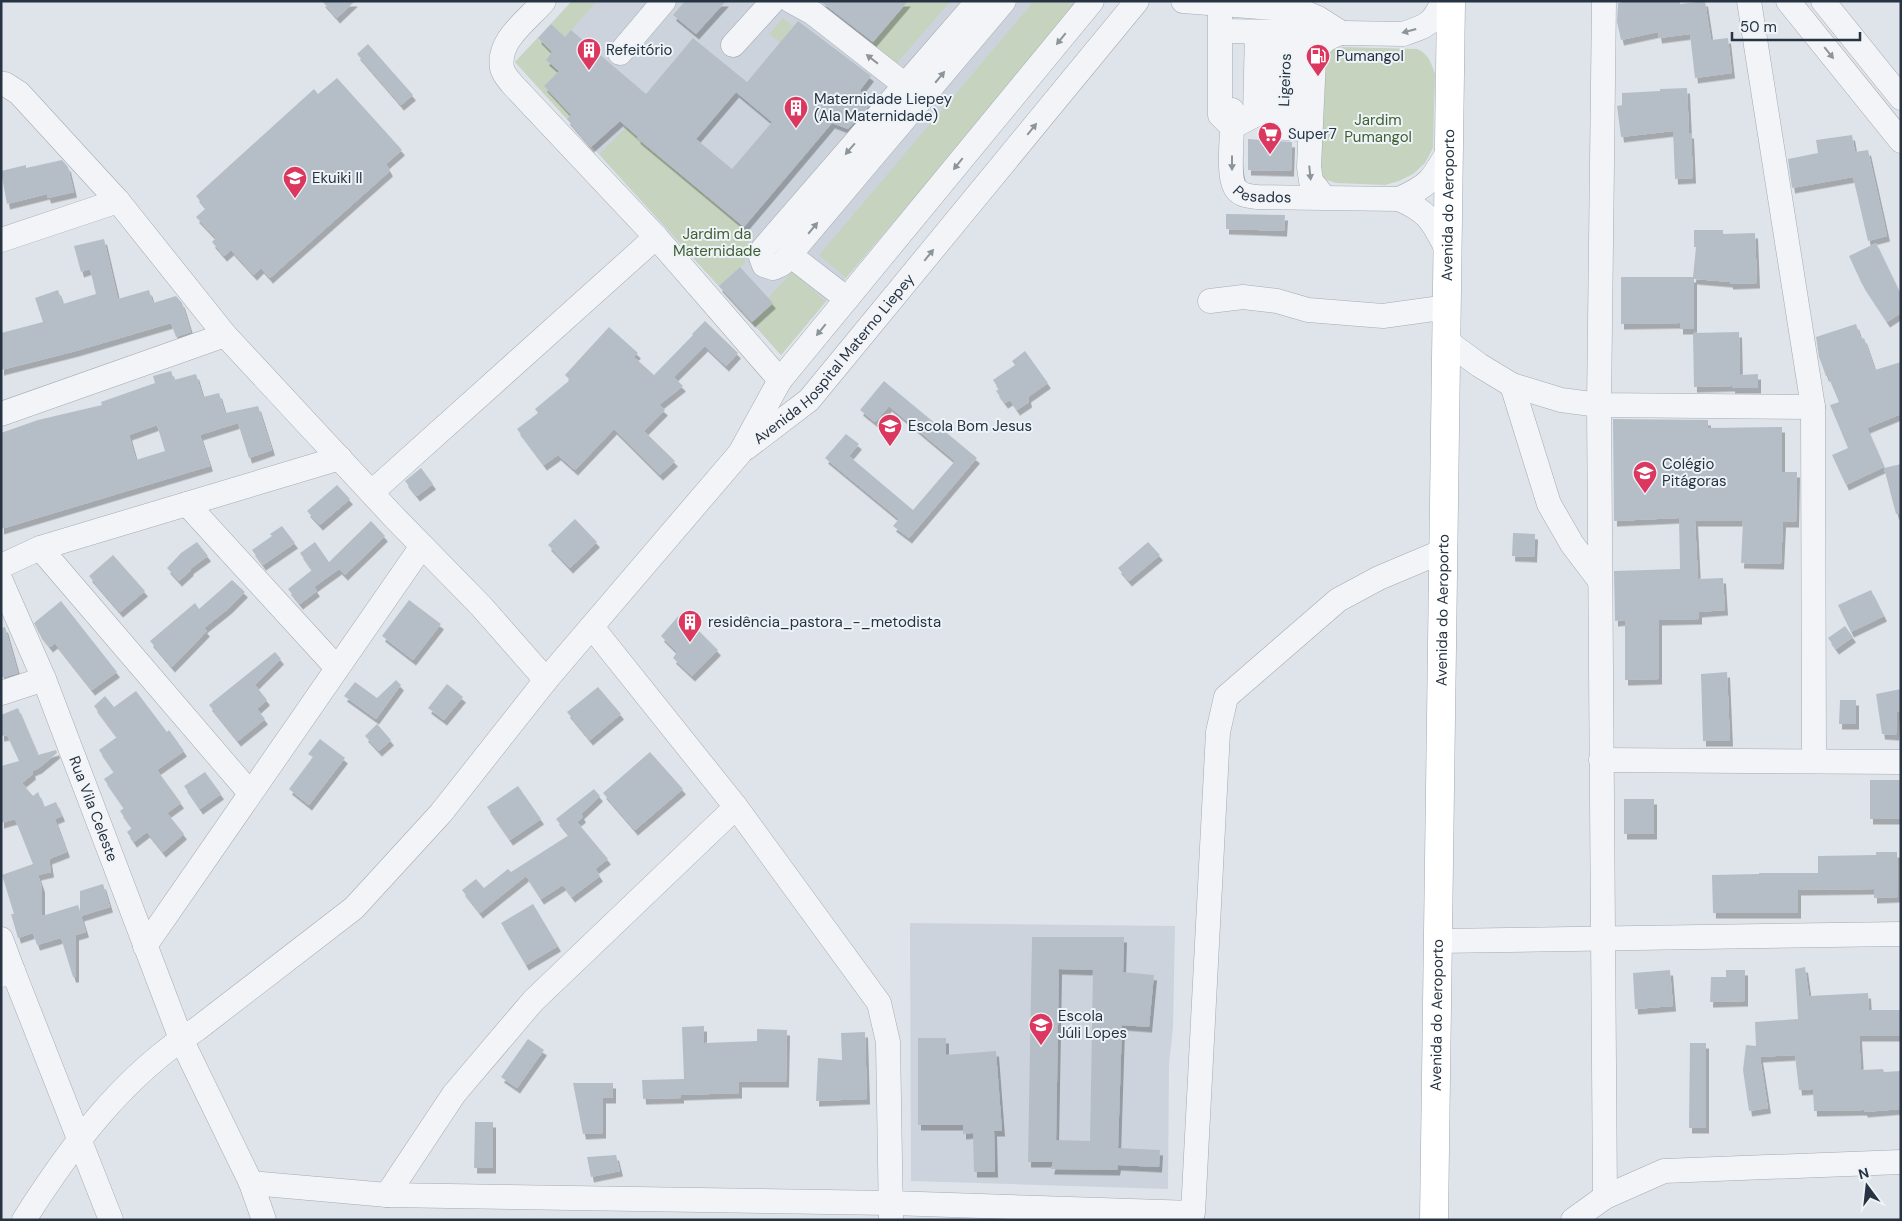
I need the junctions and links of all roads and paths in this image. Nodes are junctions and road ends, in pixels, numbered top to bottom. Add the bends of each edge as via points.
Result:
1 (544, 1) edge
2 (664, 1) edge
3 (773, 1) edge
4 (791, 1) edge
5 (978, 1) edge
6 (1004, 1) edge
7 (1092, 1) edge
8 (1150, 1) edge
9 (1443, 1) edge
10 (1451, 1) edge
11 (1604, 1) edge
12 (1749, 1) edge
13 (1788, 1) edge
14 (1823, 1) edge
15 (1193, 2) edge
16 (1133, 7) edge
17 (1260, 30) junction
18 (1341, 33) junction
19 (733, 45) dead end
20 (620, 53) dead end
21 (1, 84) edge
22 (905, 85) junction
23 (1901, 98) edge
24 (1238, 124) junction
25 (1292, 131) junction
26 (1901, 141) edge
27 (1449, 150) junction
28 (1324, 198) junction
29 (1398, 199) junction
30 (118, 201) junction
31 (656, 237) junction
32 (1, 240) edge
33 (1448, 251) junction
34 (790, 254) junction
35 (847, 299) junction
36 (1210, 301) dead end
37 (1448, 307) junction
38 (225, 335) junction
39 (1448, 342) junction
40 (780, 380) junction
41 (1512, 385) junction
42 (1599, 405) junction
43 (1813, 408) junction
44 (1, 414) edge
45 (740, 454) junction
46 (340, 458) junction
47 (372, 492) junction
48 (187, 504) junction
49 (422, 546) junction
50 (40, 548) junction
51 (1443, 551) junction
52 (1, 566) edge
53 (1, 581) edge
54 (1600, 581) junction
55 (592, 627) junction
56 (337, 668) junction
57 (44, 679) junction
58 (546, 680) junction
59 (1, 693) edge
60 (1601, 760) junction
61 (1814, 761) junction
62 (1901, 762) edge
63 (250, 793) junction
64 (736, 807) junction
65 (1901, 934) edge
66 (1, 939) edge
67 (1603, 939) junction
68 (1438, 941) junction
69 (144, 946) junction
70 (7, 973) edge
71 (181, 1040) junction
72 (79, 1141) junction
73 (1901, 1162) edge
74 (251, 1182) junction
75 (387, 1195) junction
76 (1605, 1197) junction
77 (662, 1210) edge
78 (891, 1211) edge
79 (24, 1220) edge
80 (111, 1220) edge
81 (264, 1220) edge
82 (1434, 1220) edge
83 (1573, 1220) edge

1 - 31 street via 510,37 502,53 502,70
2 - 20 street
3 - 19 street
22 -> 4 street via 813,13
5 - 22 street
34 -> 6 street
7 -> 35 street, Avenida Hospital Materno Liepey
8 - 16 street
9 -> 18 street via 1436,17 1423,27 1403,34
10 - 27 main road, Avenida do Aeroporto
11 - 42 street
12 - 43 street
13 -> 26 street
14 - 23 street
15 - 17 street
15 - 18 street via 1299,10
45 -> 16 street, Avenida Hospital Materno Liepey via 809,400
17 - 18 street
17 - 24 street via 1255,115
17 - 24 street via 1220,115
17 - 25 street, Ligeiros
18 - 25 street via 1320,44
21 - 30 street via 19,94
22 -> 34 street via 763,249 761,257 764,265 773,268 782,264
24 -> 28 street, Pesados via 1232,182 1237,191 1257,197
25 -> 28 street via 1309,167 1311,182
27 - 29 street via 1433,179 1419,190
27 - 33 main road, Avenida do Aeroporto
28 - 29 street, Pesados
29 - 33 street via 1417,207 1432,220
30 - 32 street
30 - 38 street
31 - 40 street
31 - 47 street
33 - 37 main road, Avenida do Aeroporto
34 - 35 street
35 -> 40 street, Avenida Hospital Materno Liepey
36 - 37 street via 1243,297 1277,301 1308,310 1384,316
37 - 39 main road, Avenida do Aeroporto
38 - 44 street
38 - 46 street
39 - 41 street
39 - 51 main road, Avenida do Aeroporto
40 - 45 street, Avenida Hospital Materno Liepey
41 - 42 street via 1561,400
41 - 54 street via 1549,504 1572,544
42 - 43 street
42 - 54 street
43 - 61 street
45 - 55 street
46 - 47 street
46 - 48 street
47 - 49 street
48 - 50 street
48 - 56 street
49 - 56 street
49 - 58 street via 481,606
50 - 52 street
50 - 63 street
51 - 68 main road, Avenida do Aeroporto
51 - 78 street via 1379,578 1338,600 1226,697 1218,732 1193,1213
53 - 57 street, Rua Vila Celeste
54 - 60 street
55 - 58 street
55 - 64 street
56 - 63 street
57 - 59 street
57 - 69 street, Rua Vila Celeste
58 - 71 street via 441,813 354,908
60 - 61 street
60 - 67 street
61 - 62 street
63 - 69 street
64 - 75 street via 533,1001 454,1094
64 - 78 street via 879,1003 888,1042
65 - 67 street
66 - 70 street
67 - 68 street
67 - 76 street
68 - 82 main road, Avenida do Aeroporto
69 - 71 street, Rua Vila Celeste
70 - 72 street
71 - 72 street via 128,1084
71 - 74 street, Rua Vila Celeste
72 - 79 street
72 - 80 street
73 - 76 street via 1664,1171
74 - 75 street
74 - 81 street, Rua Vila Celeste
75 - 77 street
76 - 83 street
77 - 78 street

